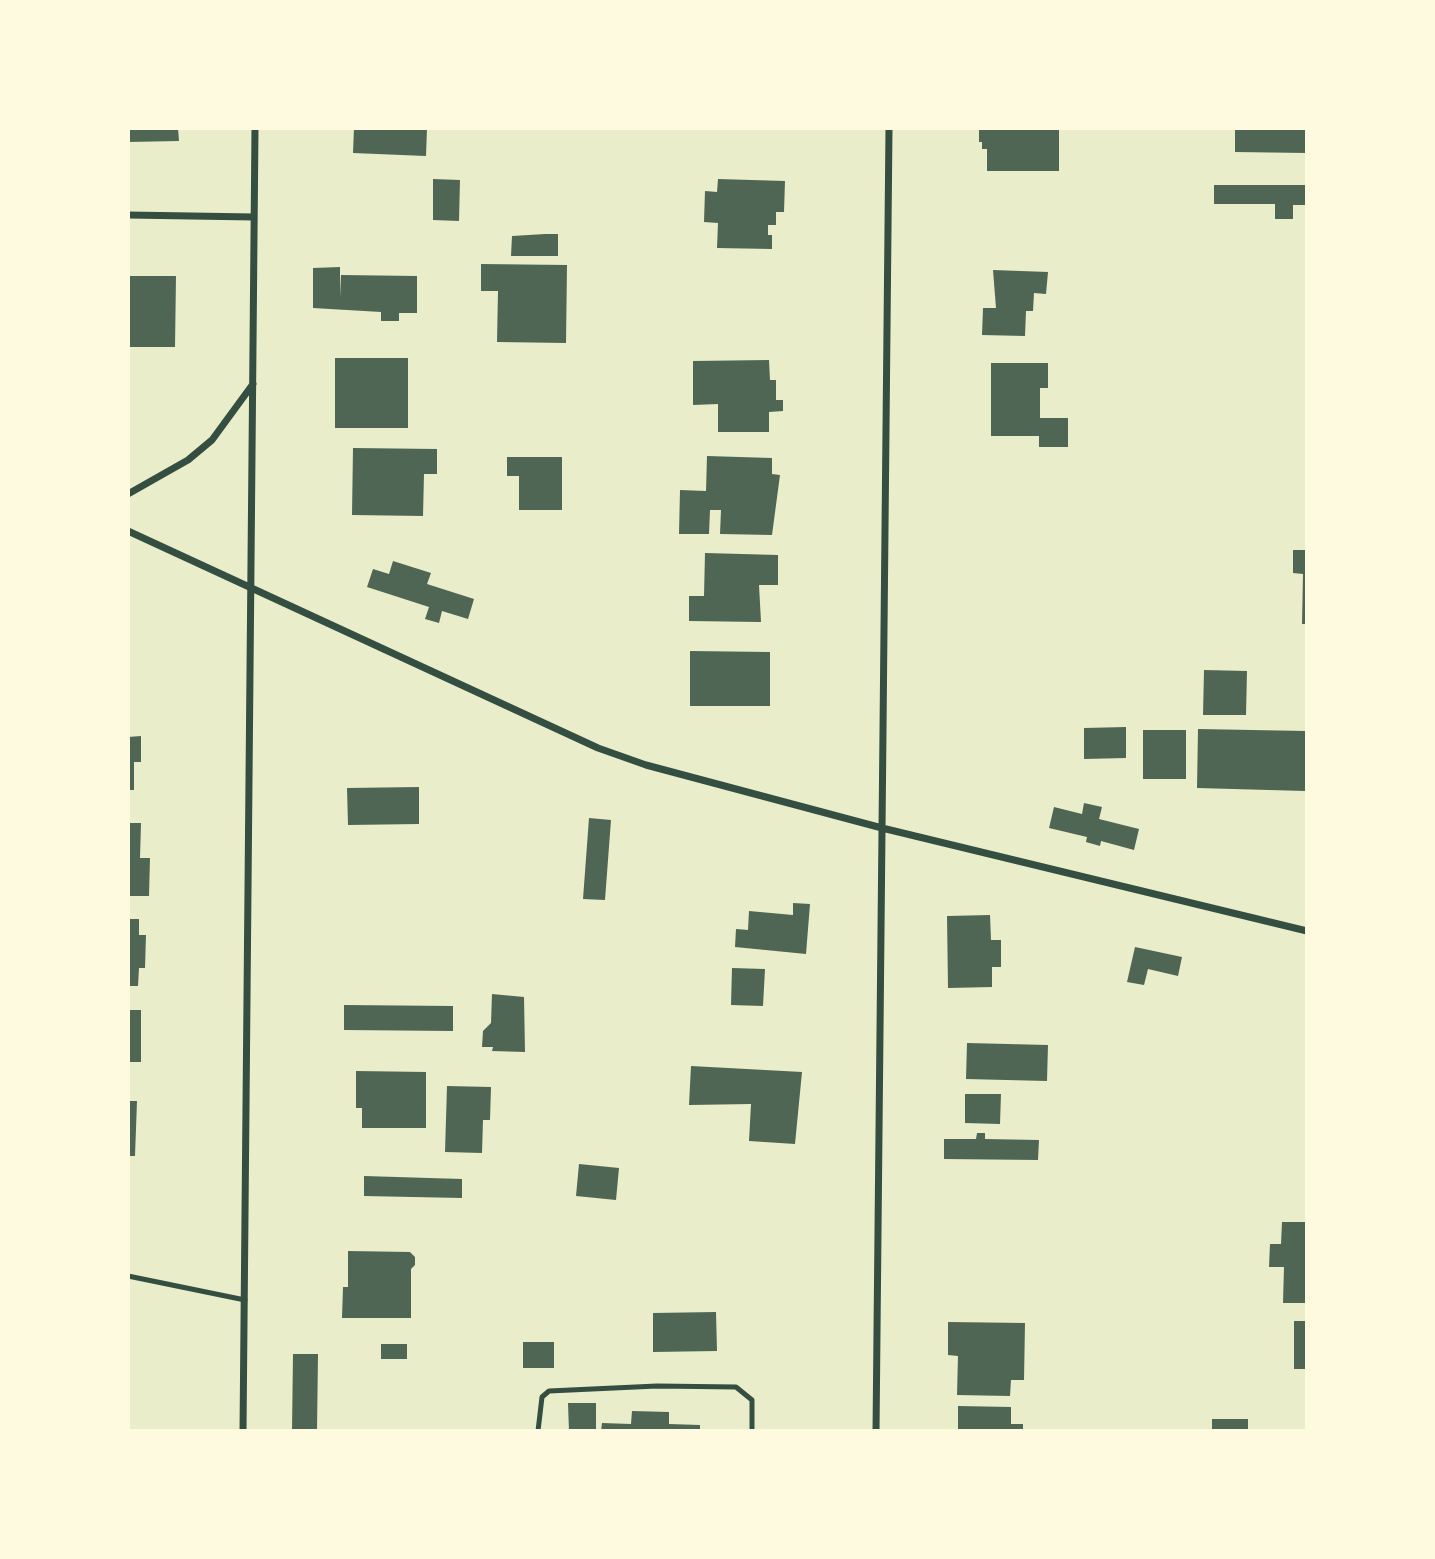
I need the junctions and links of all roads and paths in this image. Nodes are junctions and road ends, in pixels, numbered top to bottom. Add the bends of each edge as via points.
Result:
1 (255, 128) edge
2 (889, 128) edge
3 (128, 215) edge
4 (254, 216) junction
5 (253, 384) junction
6 (128, 494) edge
7 (128, 531) edge
8 (251, 588) junction
9 (882, 828) junction
10 (1307, 931) edge
11 (128, 1276) edge
12 (245, 1300) junction
13 (243, 1431) edge
14 (538, 1431) edge
15 (752, 1431) edge
16 (876, 1431) edge

1 - 4 street
2 - 9 street
3 - 4 street
4 - 5 street
5 - 6 street via 212,440 188,460
5 - 8 street
7 - 8 street
8 - 9 street via 598,748
8 - 12 street
9 - 10 street
9 - 16 street
11 - 12 lane
12 - 13 street
14 - 15 lane via 542,1397 549,1391 657,1386 736,1387 752,1400

